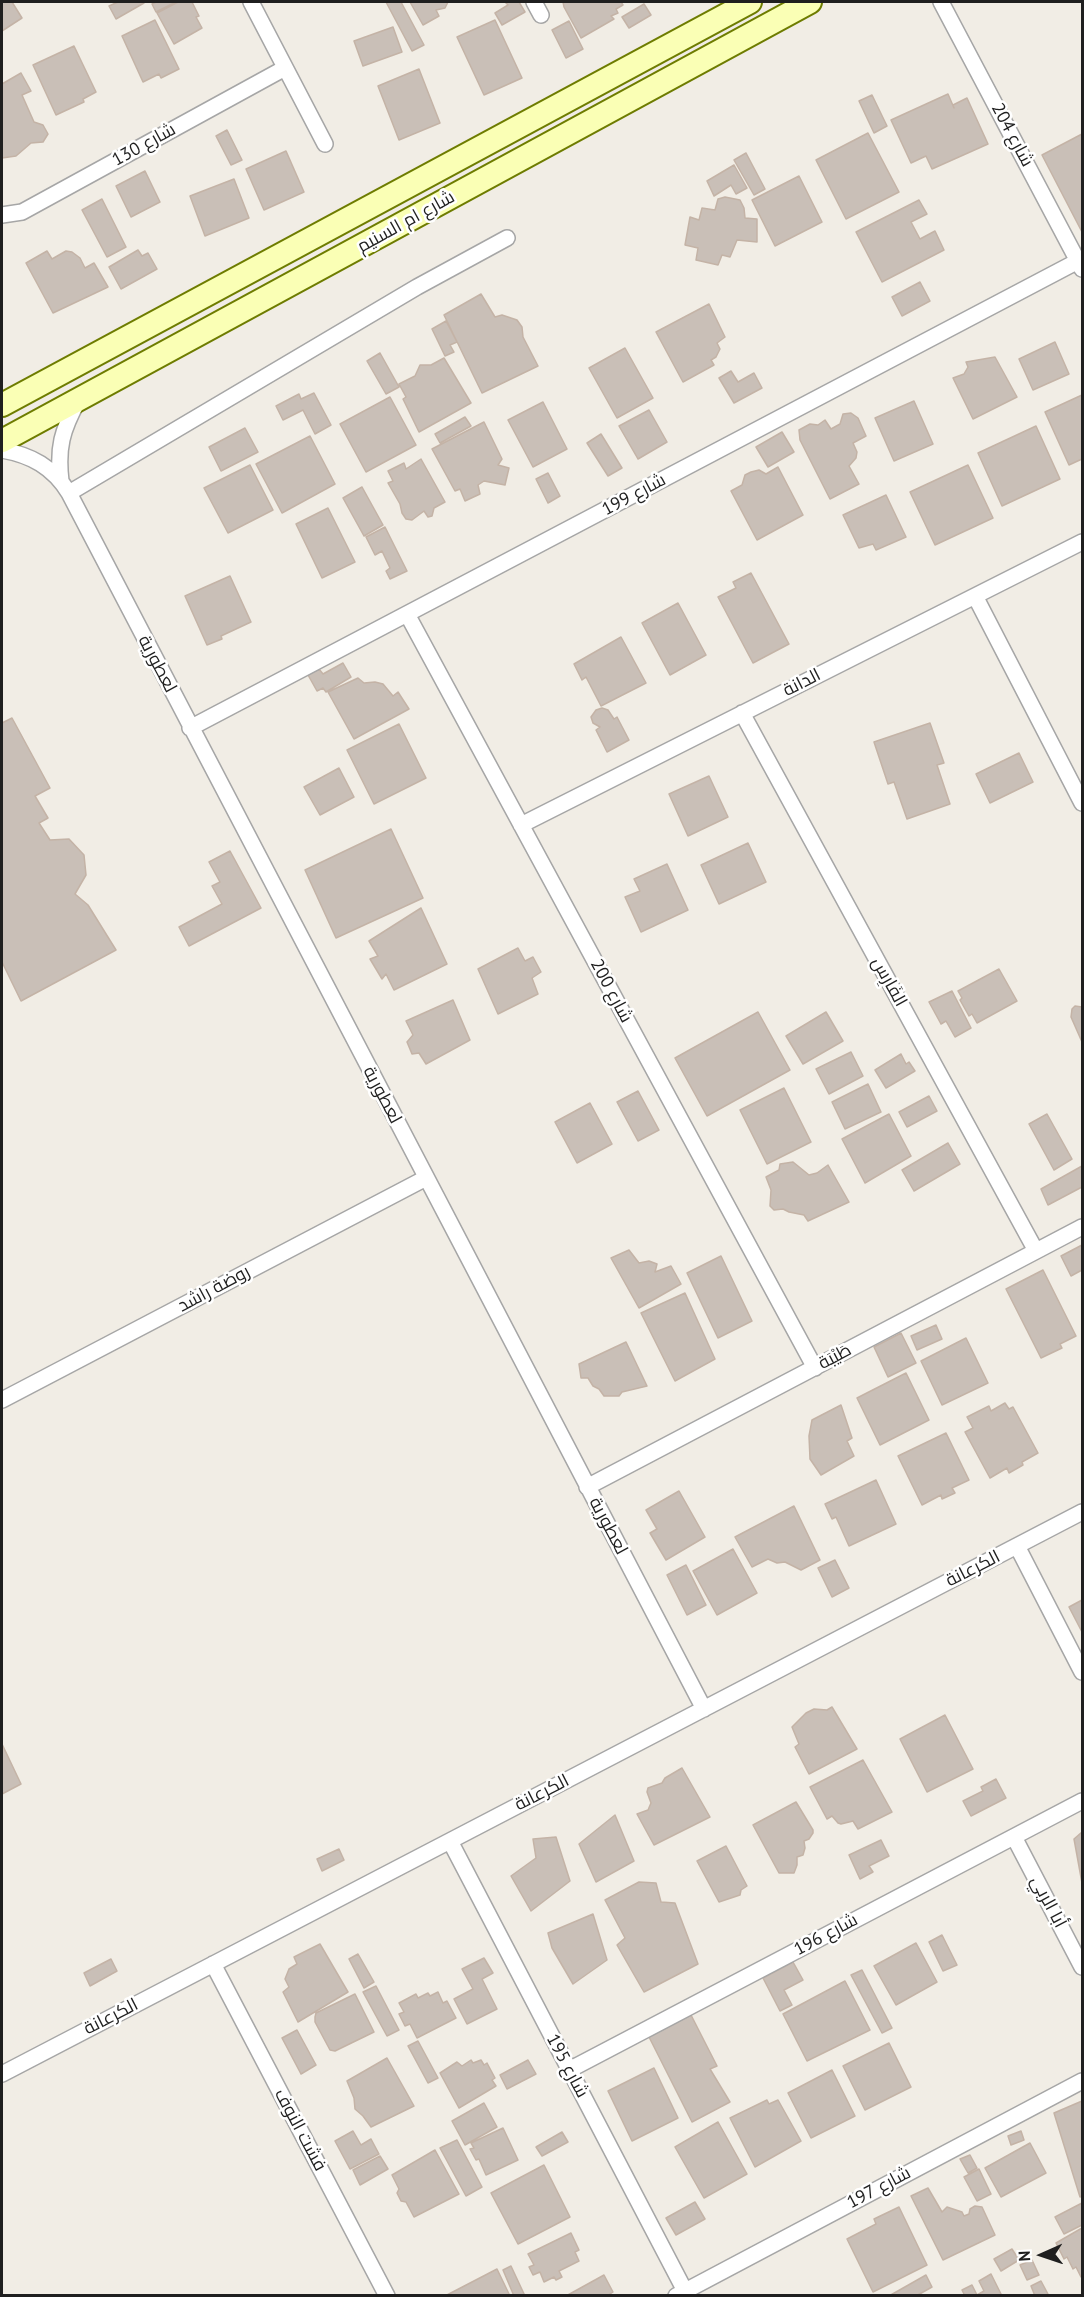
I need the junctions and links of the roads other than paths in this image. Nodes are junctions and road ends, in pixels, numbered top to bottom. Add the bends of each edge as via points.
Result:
1 (251, 2) edge
2 (750, 2) edge
3 (810, 2) edge
4 (941, 2) edge
5 (285, 68) junction
6 (325, 144) dead end
7 (2, 215) edge
8 (507, 238) dead end
9 (1080, 265) edge
10 (79, 400) junction
11 (2, 405) edge
12 (2, 441) edge
13 (2, 450) edge
14 (65, 487) junction
15 (1083, 542) edge
16 (975, 596) junction
17 (407, 614) junction
18 (742, 713) junction
19 (190, 728) junction
20 (1083, 803) edge
21 (521, 825) junction
22 (426, 1178) junction
23 (1083, 1227) edge
24 (1036, 1251) junction
25 (815, 1368) junction
26 (3, 1394) edge
27 (587, 1487) junction
28 (1083, 1512) edge
29 (1017, 1546) junction
30 (1083, 1672) edge
31 (704, 1709) junction
32 (1083, 1801) edge
33 (1014, 1836) junction
34 (450, 1841) junction
35 (213, 1964) junction
36 (1083, 1967) edge
37 (569, 2070) junction
38 (2, 2074) edge
39 (1083, 2081) edge
40 (680, 2293) edge
41 (387, 2295) edge

1 - 5 street
2 - 11 main road, شارع ام السنيم
3 - 10 main road, شارع ام السنيم
4 - 9 street, شارع 204
5 - 6 street
5 - 7 street, شارع 130 via 21,212
8 - 14 street
9 - 17 street, شارع 199
10 - 12 main road, شارع ام السنيم
10 - 14 street, لعطورية via 61,437 58,459
13 - 14 street, لعطورية via 28,456 46,467
14 - 19 street, لعطورية
15 - 16 street, الدانة
16 - 18 street, الدانة
16 - 20 street
17 - 19 street, شارع 199
17 - 21 street, شارع 200
18 - 21 street, الدانة
18 - 24 street, الفَارِس
19 - 22 street, لعطورية
21 - 25 street, شارع 200
22 - 26 street, روضة راشد
22 - 27 street, لعطورية
23 - 24 street, طَيْبَة
24 - 25 street, طَيْبَة
25 - 27 street, طَيْبَة
27 - 31 street, لعطورية
28 - 29 street, الكرعانة
29 - 30 street
29 - 31 street, الكرعانة
31 - 34 street, الكرعانة
32 - 33 street, شارع 196
33 - 36 street, أبا الربي
33 - 37 street, شارع 196
34 - 35 street, الكرعانة
34 - 37 street, شارع 195
35 - 38 street, الكرعانة
35 - 41 street, فشت النوف
37 - 40 street, شارع 195
39 - 40 street, شارع 197

